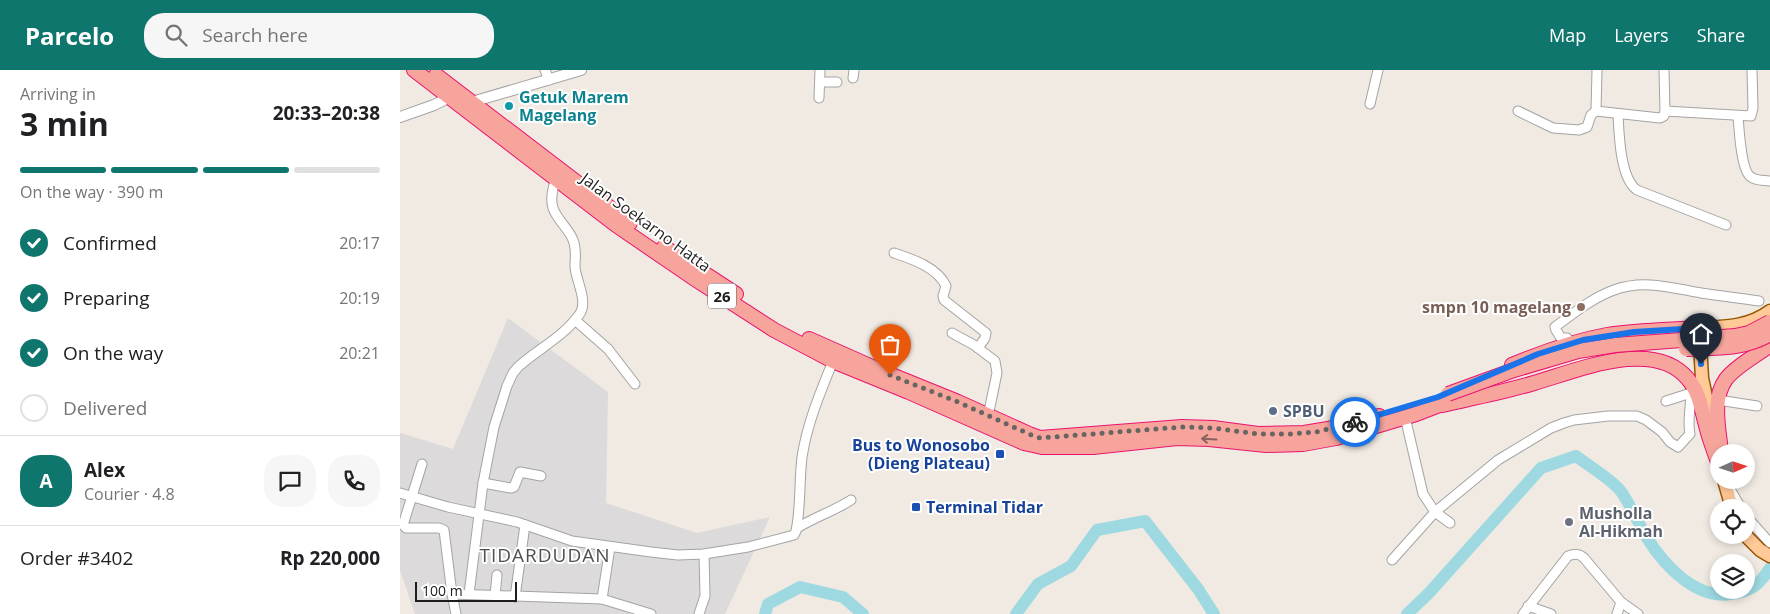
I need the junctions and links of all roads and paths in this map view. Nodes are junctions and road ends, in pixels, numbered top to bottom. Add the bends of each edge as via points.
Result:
1 (414, 70) edge
2 (430, 70) edge
3 (545, 70) edge
4 (581, 70) edge
5 (820, 70) edge
6 (1378, 70) edge
7 (1597, 70) edge
8 (1664, 70) edge
9 (1752, 70) edge
10 (549, 80) junction
11 (820, 82) junction
12 (837, 82) dead end
13 (450, 97) junction
14 (819, 98) dead end
15 (472, 102) junction
16 (1370, 104) dead end
17 (1518, 111) dead end
18 (1596, 111) junction
19 (1665, 111) junction
20 (1618, 114) junction
21 (1738, 116) junction
22 (400, 117) edge
23 (556, 178) junction
24 (1770, 181) edge
25 (1726, 225) dead end
26 (894, 253) dead end
27 (1759, 301) dead end
28 (1770, 311) edge
29 (575, 320) junction
30 (1770, 322) edge
31 (1635, 326) dead end
32 (1699, 328) junction
33 (952, 333) dead end
34 (1770, 334) edge
35 (1567, 341) junction
36 (1770, 345) edge
37 (978, 348) junction
38 (832, 362) junction
39 (635, 384) dead end
40 (1693, 392) junction
41 (1444, 399) junction
42 (1718, 400) junction
43 (1666, 401) dead end
44 (1758, 406) dead end
45 (988, 416) junction
46 (1405, 417) junction
47 (1026, 439) junction
48 (1712, 444) edge
49 (1716, 444) edge
50 (1720, 444) edge
51 (422, 464) dead end
52 (541, 476) dead end
53 (483, 482) junction
54 (400, 493) edge
55 (411, 496) junction
56 (852, 500) dead end
57 (1435, 512) junction
58 (480, 514) junction
59 (1450, 523) dead end
60 (525, 525) junction
61 (797, 528) junction
62 (1755, 530) edge
63 (1755, 541) edge
64 (610, 547) junction
65 (1767, 548) edge
66 (704, 554) junction
67 (1392, 560) dead end
68 (497, 575) dead end
69 (452, 594) junction
70 (469, 594) junction
71 (495, 596) junction
72 (515, 597) junction
73 (602, 599) junction
74 (1621, 602) junction
75 (1526, 610) edge
76 (456, 614) edge
77 (650, 614) edge
78 (699, 614) edge
79 (1551, 614) edge
80 (1616, 614) edge
81 (1638, 614) edge

1 - 13 highway, Jalan Soekarno Hatta / 26
2 - 15 highway, Jalan Soekarno Hatta / 26
3 - 10 street
4 - 10 street
5 - 11 street
6 - 16 street
7 - 18 street
8 - 19 street
9 - 21 street via 1752,114
10 - 15 street
11 - 12 street
11 - 14 street
13 - 22 street
13 - 23 highway, Jalan Soekarno Hatta / 26
15 - 45 highway, Jalan Soekarno Hatta / 26 via 636,228 777,321 834,351
17 - 18 street via 1553,128 1579,130 1587,127
18 - 20 street
19 - 20 street via 1660,118
19 - 21 street
20 - 25 street via 1626,176 1632,186
21 - 24 street via 1746,172 1753,178
23 - 29 street via 553,208 572,237 576,252 575,268 582,306
23 - 38 highway, Jalan Soekarno Hatta / 26 via 616,225 692,277 774,330
26 - 37 street via 924,264 944,282 944,300 986,333
27 - 35 street via 1665,285 1633,285 1591,300 1555,326 1561,338
28 - 32 main road via 1750,322
29 - 39 street via 608,350
29 - 53 street via 513,373 494,427
30 - 41 highway, Jalan Soekarno Hatta / 26, bridge via 1735,336 1578,351 1514,370
31 - 35 street via 1612,327
32 - 35 highway
32 - 49 main road via 1702,378
33 - 37 street
34 - 41 highway, Jalan Soekarno Hatta / 26, bridge via 1752,344 1736,347 1590,357
35 - 41 highway
36 - 42 highway via 1726,379
37 - 45 street via 994,359 996,365
38 - 47 highway, Jalan Soekarno Hatta / 26
38 - 61 street via 806,436
40 - 41 highway via 1688,379 1678,370 1648,359 1605,362 1534,383
40 - 43 street
40 - 48 highway
40 - 57 street via 1688,424 1690,434 1678,447 1637,416 1574,420 1551,428 1498,460
41 - 46 highway, Jalan Soekarno Hatta / 26
41 - 47 highway, Jalan Soekarno Hatta / 26 via 1304,433 1258,434 1182,427
42 - 44 street
42 - 50 highway
45 - 47 highway, Jalan Soekarno Hatta / 26
46 -> 47 highway, Jalan Soekarno Hatta / 26 via 1336,438 1303,444 1266,445 1185,438 1093,447 1042,447
46 - 57 street via 1419,482
51 - 55 street
52 - 53 street via 520,472 511,488
53 - 58 street
54 - 55 street
55 - 58 street
55 - 69 street via 403,526 444,529
56 - 61 street
57 - 59 street
57 - 67 street
58 - 60 street
58 - 70 street
60 - 64 street via 572,541
60 - 72 street
61 - 66 street via 794,535 780,539
62 - 65 street
63 - 65 main road
64 - 66 street via 678,555
64 - 73 street
66 - 78 street via 705,596
68 - 71 street
69 - 70 street
69 - 76 street
70 - 71 street
71 - 72 street
72 - 73 street
73 - 77 street
74 - 75 street via 1584,558 1574,554 1568,556
74 - 80 street
74 - 81 street
75 - 79 street

